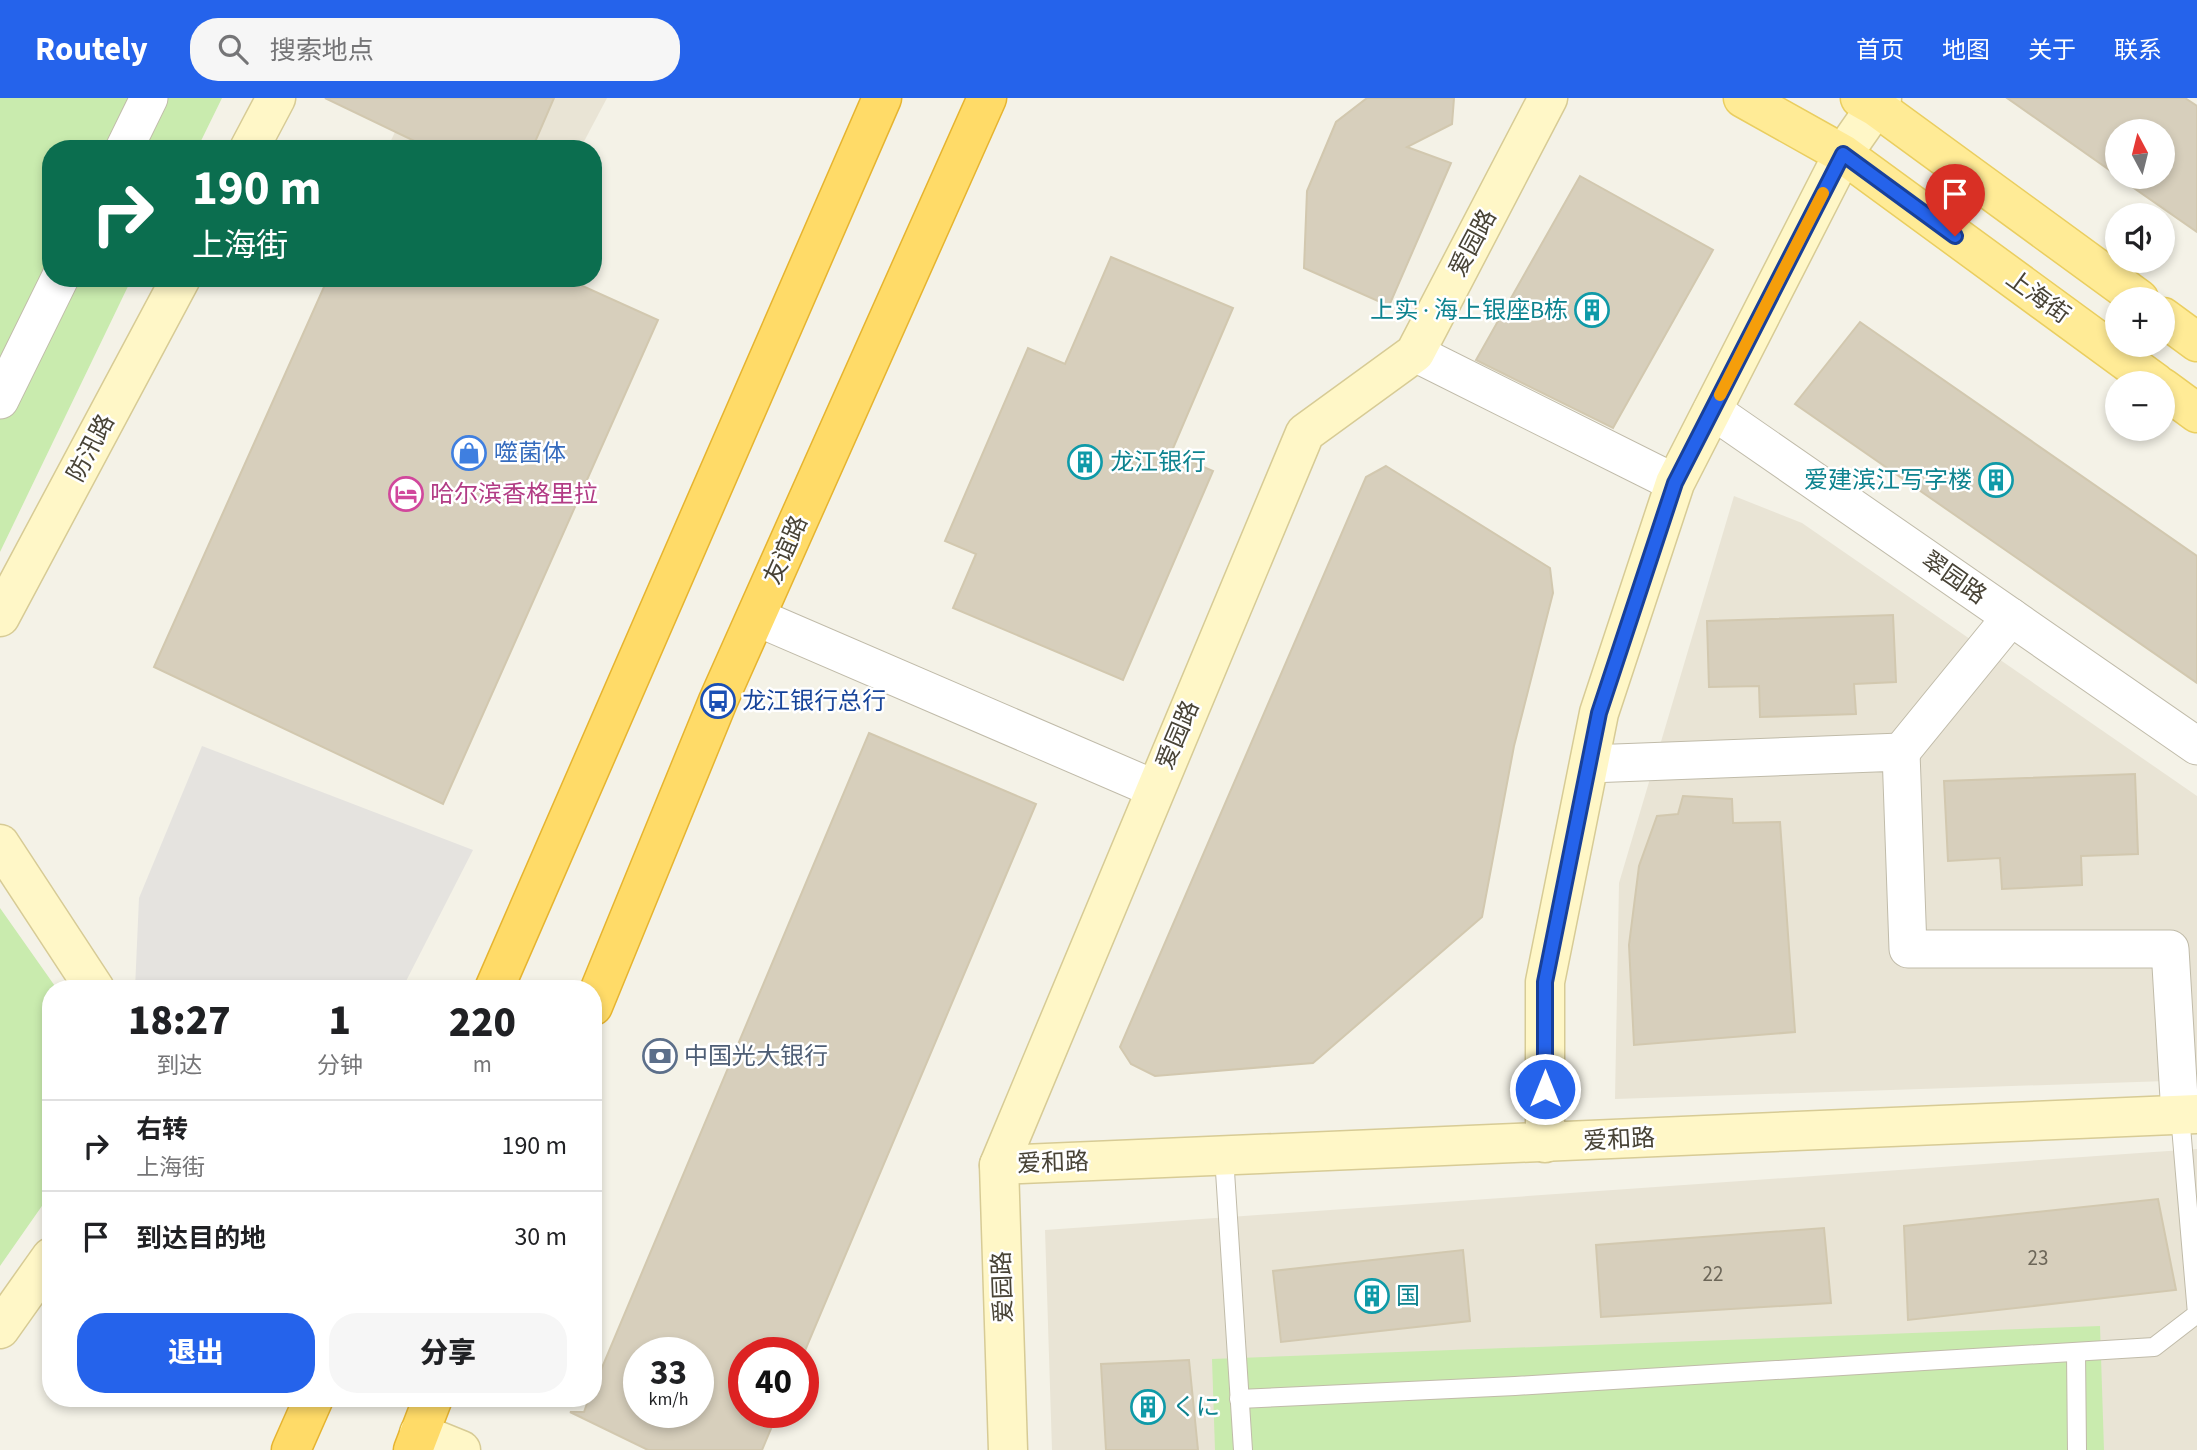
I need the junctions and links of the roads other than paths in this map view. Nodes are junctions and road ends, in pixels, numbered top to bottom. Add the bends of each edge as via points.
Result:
1 (149, 98) edge
2 (276, 98) edge
3 (882, 98) edge
4 (987, 98) edge
5 (1548, 98) edge
6 (1743, 98) edge
7 (1873, 101) edge
8 (128, 140) edge
9 (254, 140) edge
10 (1843, 154) junction
11 (56, 287) edge
12 (176, 287) edge
13 (2123, 287) edge
14 (2175, 326) edge
15 (2197, 342) edge
16 (1415, 353) junction
17 (2140, 371) edge
18 (2175, 397) edge
19 (0, 400) edge
20 (1712, 410) junction
21 (2197, 413) edge
22 (1675, 483) junction
23 (0, 617) edge
24 (756, 617) junction
25 (2011, 617) junction
26 (2197, 746) edge
27 (1901, 752) junction
28 (1588, 764) junction
29 (1155, 789) junction
30 (0, 844) edge
31 (89, 980) edge
32 (498, 980) edge
33 (602, 984) edge
34 (2189, 1114) edge
35 (1545, 1143) junction
36 (1224, 1156) junction
37 (999, 1165) junction
38 (42, 1270) edge
39 (0, 1329) edge
40 (2076, 1352) junction
41 (1239, 1399) junction
42 (310, 1407) edge
43 (429, 1407) edge
44 (416, 1441) edge
45 (291, 1450) edge
46 (461, 1450) edge
47 (1008, 1450) edge
48 (1243, 1450) edge
49 (2077, 1450) edge

1 - 8 street
2 - 9 street
3 - 32 highway
4 - 24 highway, 友谊路
5 - 16 street, 爱园路
6 - 10 main road, 上海街
7 - 10 street
7 - 13 main road
10 - 17 main road, 上海街
10 - 20 street
11 - 19 street
12 - 23 street, 防汛路
14 - 15 main road
16 - 22 street
16 - 29 street, 爱园路 via 1305,433
18 - 21 main road
20 - 22 street
20 - 25 street, 翠园路
22 - 28 street via 1599,713
24 - 29 street
24 - 33 highway, 友谊路
25 - 26 street, 翠园路
25 - 27 street
27 - 28 street
27 - 34 street via 1908,949 2170,950
28 - 35 street via 1545,982
29 - 37 street, 爱园路
30 - 31 street
34 - 35 street, 爱和路
34 - 40 lane via 2197,1314 2154,1347
35 - 36 street, 爱和路
36 - 37 street, 爱和路
36 - 41 lane
37 - 47 street, 爱园路
38 - 39 street
40 - 41 lane
40 - 49 lane
41 - 48 lane
42 - 45 highway
43 - 44 highway
44 - 46 street

